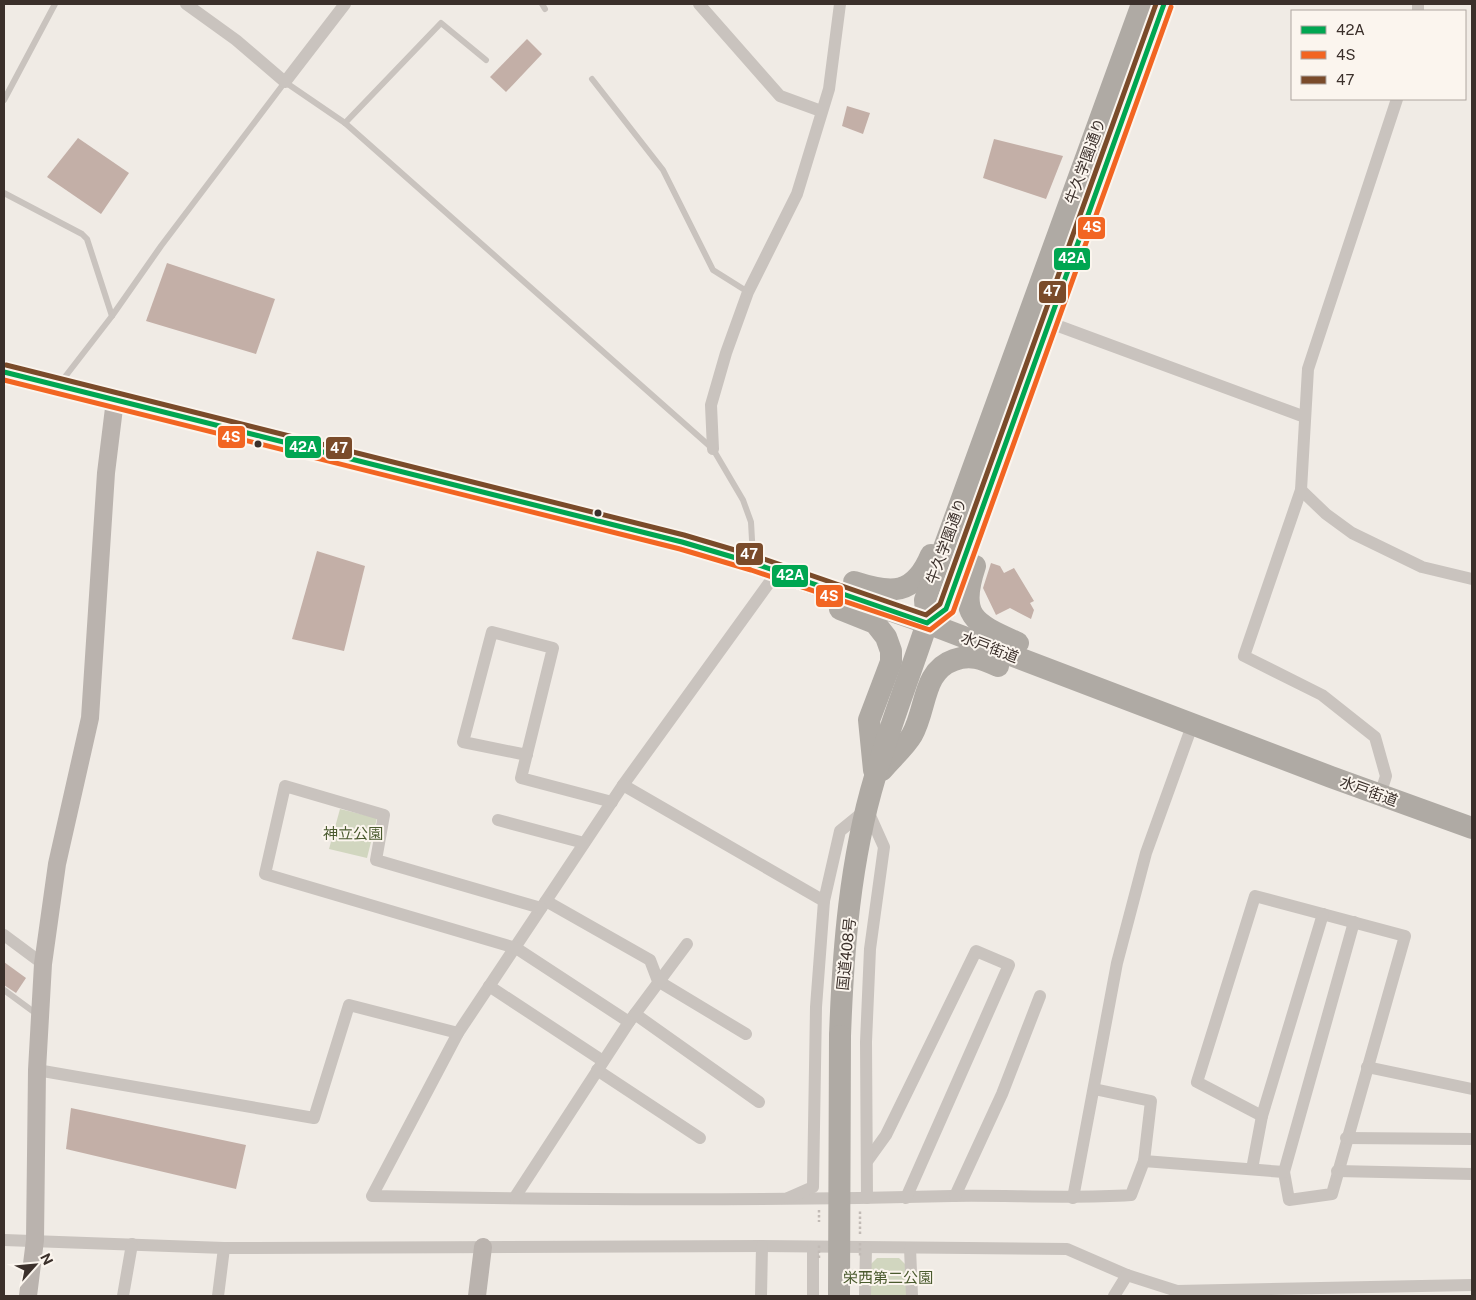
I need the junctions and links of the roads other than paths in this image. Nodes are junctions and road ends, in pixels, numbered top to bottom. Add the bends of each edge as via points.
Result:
1 (55, 4) edge
2 (345, 4) edge
3 (699, 4) edge
4 (840, 4) edge
5 (1142, 4) edge
6 (1164, 4) edge
7 (194, 6) edge
8 (486, 60) dead end
9 (592, 79) dead end
10 (285, 82) junction
11 (4, 100) edge
12 (1397, 100) edge
13 (821, 111) junction
14 (344, 123) junction
15 (4, 193) edge
16 (748, 292) junction
17 (112, 316) junction
18 (1039, 319) junction
19 (4, 372) edge
20 (58, 385) junction
21 (115, 400) junction
22 (1305, 417) junction
23 (713, 448) junction
24 (971, 471) junction
25 (991, 486) junction
26 (1301, 490) junction
27 (753, 563) junction
28 (777, 572) junction
29 (1472, 578) edge
30 (802, 580) junction
31 (927, 623) junction
32 (1048, 670) junction
33 (1088, 684) junction
34 (1193, 723) junction
35 (527, 755) junction
36 (875, 778) junction
37 (623, 786) junction
38 (1380, 794) junction
39 (612, 802) junction
40 (867, 809) junction
41 (498, 820) dead end
42 (1472, 828) edge
43 (584, 843) junction
44 (824, 901) junction
45 (543, 905) junction
46 (1323, 914) junction
47 (1354, 922) junction
48 (4, 936) edge
49 (687, 944) dead end
50 (516, 948) junction
51 (44, 964) junction
52 (658, 981) junction
53 (489, 986) junction
54 (4, 990) edge
55 (1040, 996) dead end
56 (42, 1018) junction
57 (632, 1018) junction
58 (458, 1033) junction
59 (746, 1034) dead end
60 (600, 1065) junction
61 (1367, 1067) junction
62 (37, 1070) junction
63 (1094, 1088) junction
64 (1472, 1089) edge
65 (759, 1102) dead end
66 (1262, 1116) junction
67 (700, 1138) dead end
68 (1346, 1138) junction
69 (1472, 1139) edge
70 (868, 1160) junction
71 (1144, 1161) junction
72 (1252, 1169) junction
73 (1337, 1171) junction
74 (1284, 1172) junction
75 (1472, 1174) edge
76 (955, 1196) junction
77 (515, 1197) junction
78 (906, 1198) junction
79 (1073, 1198) junction
80 (783, 1200) junction
81 (864, 1202) junction
82 (4, 1240) edge
83 (35, 1240) junction
84 (132, 1244) junction
85 (483, 1246) junction
86 (762, 1246) junction
87 (224, 1248) junction
88 (910, 1248) junction
89 (817, 1250) junction
90 (862, 1250) junction
91 (1127, 1275) junction
92 (1472, 1285) edge
93 (1412, 1291) edge
94 (1176, 1294) edge
95 (28, 1296) edge
96 (124, 1296) edge
97 (218, 1296) edge
98 (477, 1296) edge
99 (761, 1296) edge
100 (813, 1296) edge
101 (839, 1296) edge
102 (865, 1296) edge
103 (912, 1296) edge
104 (1114, 1296) edge

1 - 11 lane
2 - 10 street
3 - 13 street via 780,96
4 - 13 street via 829,89
5 - 18 highway, 牛久学園通り
6 - 18 highway, 牛久学園通り
7 - 10 street
8 - 14 lane via 441,23
9 - 16 lane via 663,170 713,270
10 - 14 lane
10 - 17 lane
12 - 22 street via 1308,369
13 - 16 street via 797,194
14 - 23 lane
15 - 17 lane via 87,239
16 - 23 street via 711,405
17 - 20 lane
18 - 22 street
18 - 24 highway, 牛久学園通り
18 - 25 highway, 牛久学園通り
19 - 20 highway, 水戸街道
20 - 21 highway, 水戸街道
21 - 27 highway, 水戸街道 via 682,542
21 - 51 street via 106,473 90,718 57,864
22 - 26 street
23 - 27 lane via 751,522
24 - 30 highway via 953,497 925,570 915,580 904,587 880,591 830,574
24 - 31 highway, 牛久学園通り via 925,600
25 - 31 highway, 牛久学園通り via 946,609
25 - 33 highway via 992,513 967,591 973,615 990,630 1080,671
26 - 29 street via 1352,533 1422,567
26 - 38 street via 1244,656 1322,695 1375,736 1386,776
27 - 28 highway, 水戸街道
28 - 30 highway, 水戸街道
28 - 37 street
30 - 31 highway, 水戸街道
30 - 36 highway via 821,603 868,619 886,637 891,662 869,720
31 - 32 highway, 水戸街道
31 - 36 highway, 国道408号
32 - 33 highway, 水戸街道
32 - 36 highway via 1009,670 972,656 940,667 930,681 912,735
33 - 34 highway, 水戸街道
34 - 38 highway, 水戸街道
34 - 63 street via 1146,853 1118,963
35 - 35 street via 553,648 492,632 463,742
35 - 39 street via 521,778
36 - 40 highway, 国道408号
37 - 39 street
37 - 44 street
38 - 42 highway, 水戸街道
39 - 43 street
40 - 44 street via 840,831
40 - 70 street via 884,847 868,986
40 - 101 highway, 国道408号, bridge via 842,985
41 - 43 street
43 - 45 street
44 - 80 street via 816,1007 813,1187
45 - 50 street
45 - 50 street via 376,860 384,815 286,786 265,874
45 - 52 street via 650,960
46 - 47 street
46 - 66 street
46 - 66 street via 1255,896 1197,1082
47 - 61 street via 1405,936
47 - 74 street
48 - 51 street
49 - 52 street
50 - 53 street
50 - 57 street
51 - 56 street
52 - 57 street
52 - 59 street
53 - 58 street
53 - 60 street
54 - 56 lane
55 - 76 street via 1002,1094
56 - 62 street
57 - 60 street
57 - 65 street
58 - 62 street via 349,1005 314,1118
58 - 77 street via 372,1196
60 - 67 street
60 - 77 street
61 - 64 street
61 - 68 street
62 - 83 street
63 - 71 street via 1151,1100
63 - 79 street
66 - 72 street
68 - 69 street
68 - 73 street
70 - 78 street via 886,1135 976,951 1009,965
70 - 81 street
71 - 72 street
71 - 79 street via 1131,1195
72 - 74 street
73 - 74 street via 1332,1194 1289,1200
73 - 75 street
76 - 78 street
76 - 79 street
77 - 80 street
78 - 81 street
80 - 81 street
82 - 83 street
83 - 84 street
83 - 95 street
84 - 87 street
84 - 96 street
85 - 86 street
85 - 87 street
85 - 98 street
86 - 89 street
86 - 99 street
87 - 97 street
88 - 90 street
88 - 91 street via 1067,1249
88 - 103 street
89 - 90 street
89 - 100 street
90 - 102 street
91 - 94 street
91 - 104 street
92 - 93 street
93 - 94 street

